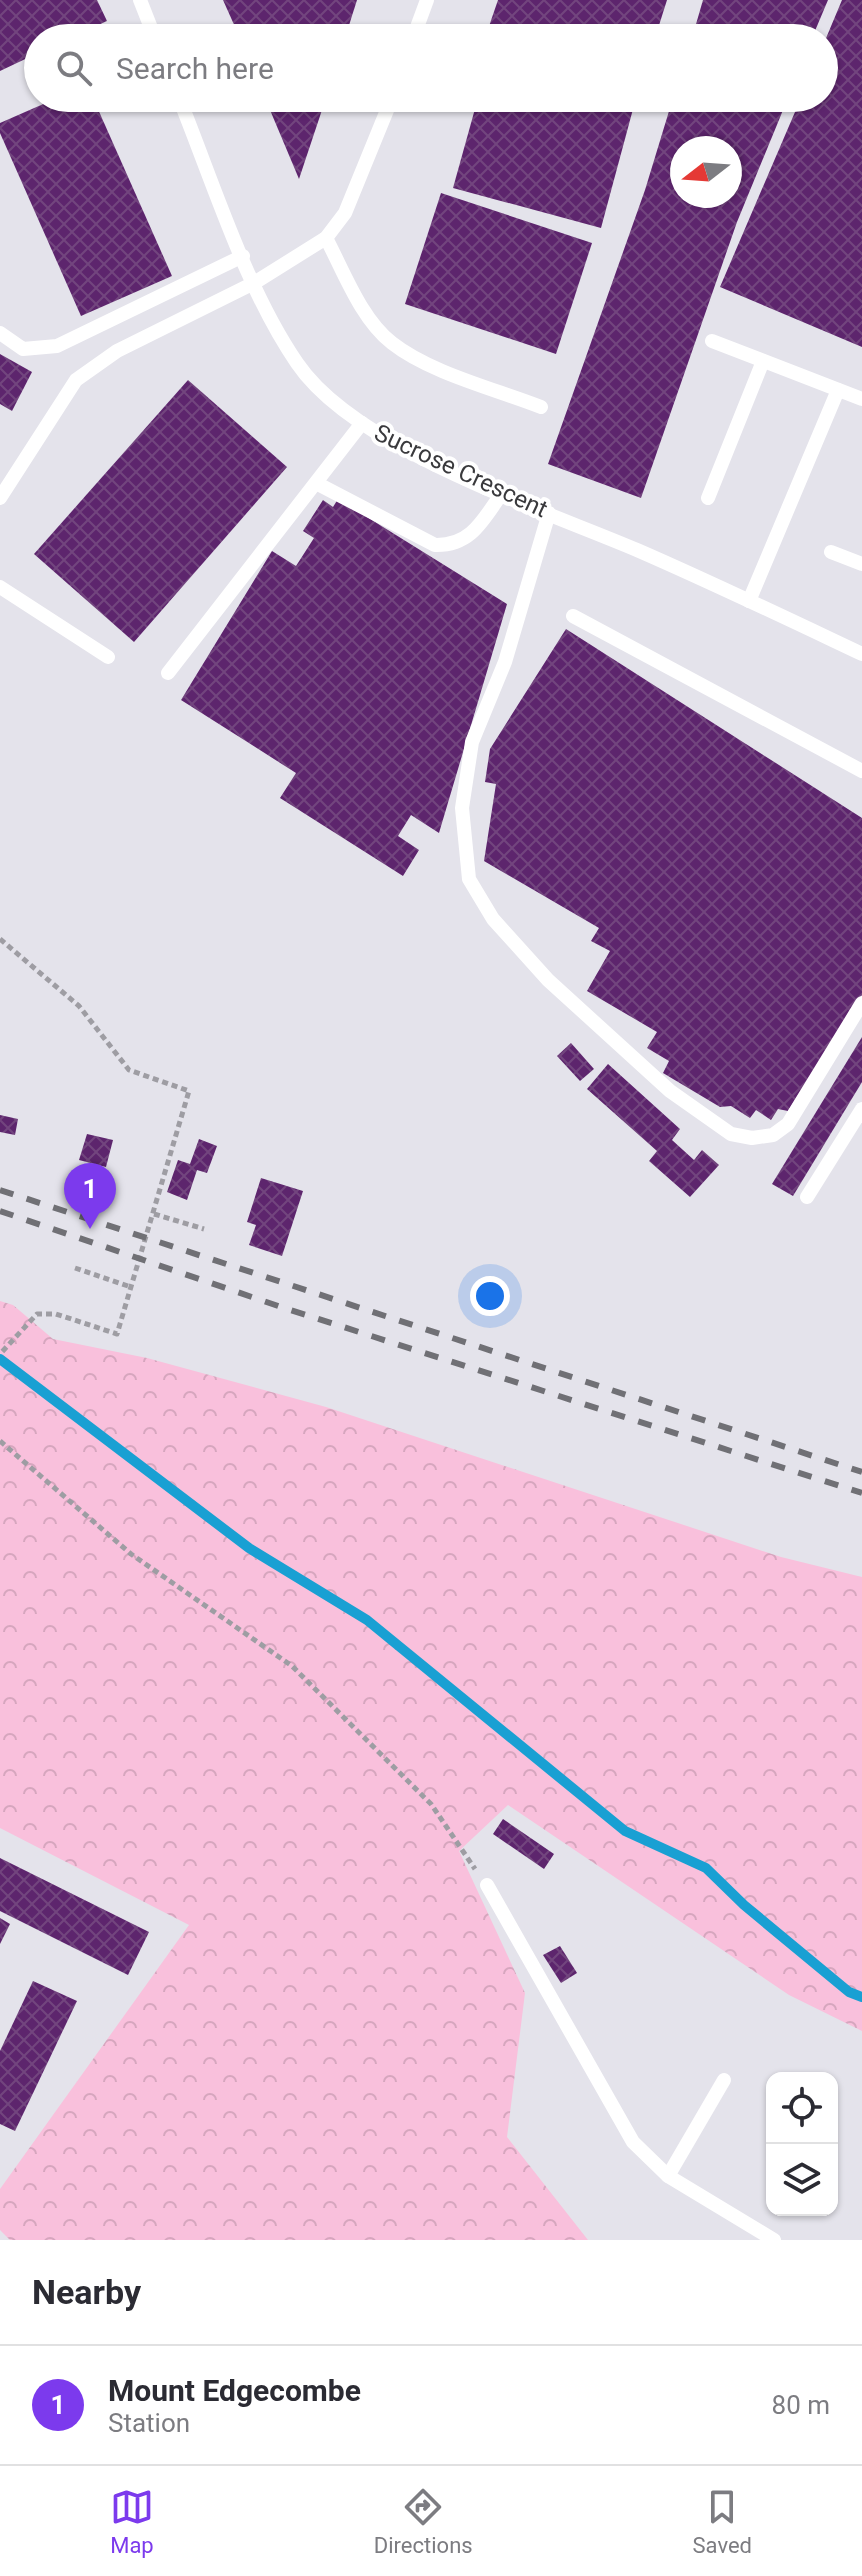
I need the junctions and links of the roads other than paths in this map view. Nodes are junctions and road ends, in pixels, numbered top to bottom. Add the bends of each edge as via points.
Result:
1 (140, 0) edge
2 (427, 0) edge
3 (149, 24) edge
4 (418, 24) edge
5 (185, 112) edge
6 (386, 112) edge
7 (326, 238) junction
8 (243, 256) junction
9 (254, 283) junction
10 (0, 333) edge
11 (712, 341) dead end
12 (763, 361) junction
13 (838, 390) junction
14 (862, 399) edge
15 (541, 407) dead end
16 (362, 423) junction
17 (316, 483) junction
18 (502, 493) junction
19 (0, 498) edge
20 (708, 498) dead end
21 (549, 513) junction
22 (831, 552) dead end
23 (862, 564) edge
24 (0, 587) edge
25 (749, 601) junction
26 (573, 616) dead end
27 (862, 654) edge
28 (108, 657) dead end
29 (168, 673) dead end
30 (862, 771) edge
31 (862, 1003) edge
32 (862, 1109) edge
33 (807, 1197) dead end
34 (487, 1885) road end
35 (724, 2080) dead end
36 (668, 2176) junction
37 (774, 2240) edge

1 - 3 lane
2 - 4 lane
5 - 8 lane, Sucrose Crescent
6 - 7 lane via 345,213
7 - 9 lane
7 - 15 lane via 367,316 390,342 418,359
8 - 9 lane, Sucrose Crescent
8 - 10 lane via 57,346 23,349
9 - 16 lane, Sucrose Crescent via 297,364
9 - 19 lane via 117,351 76,380
11 - 12 lane
12 - 13 lane
12 - 20 lane
13 - 14 lane
13 - 25 lane
16 - 17 lane
16 - 18 lane, Sucrose Crescent via 401,448
17 - 18 lane via 435,545 469,538
17 - 29 lane
18 - 21 lane, Sucrose Crescent
21 - 25 lane, Sucrose Crescent
21 - 31 lane via 505,662 472,742 462,808 469,879 493,919 548,980 670,1091 731,1134 773,1135 788,1124
22 - 23 lane
24 - 28 lane
25 - 27 lane, Sucrose Crescent
26 - 30 lane
32 - 33 lane
34 - 36 lane via 633,2142
35 - 36 lane
36 - 37 lane

